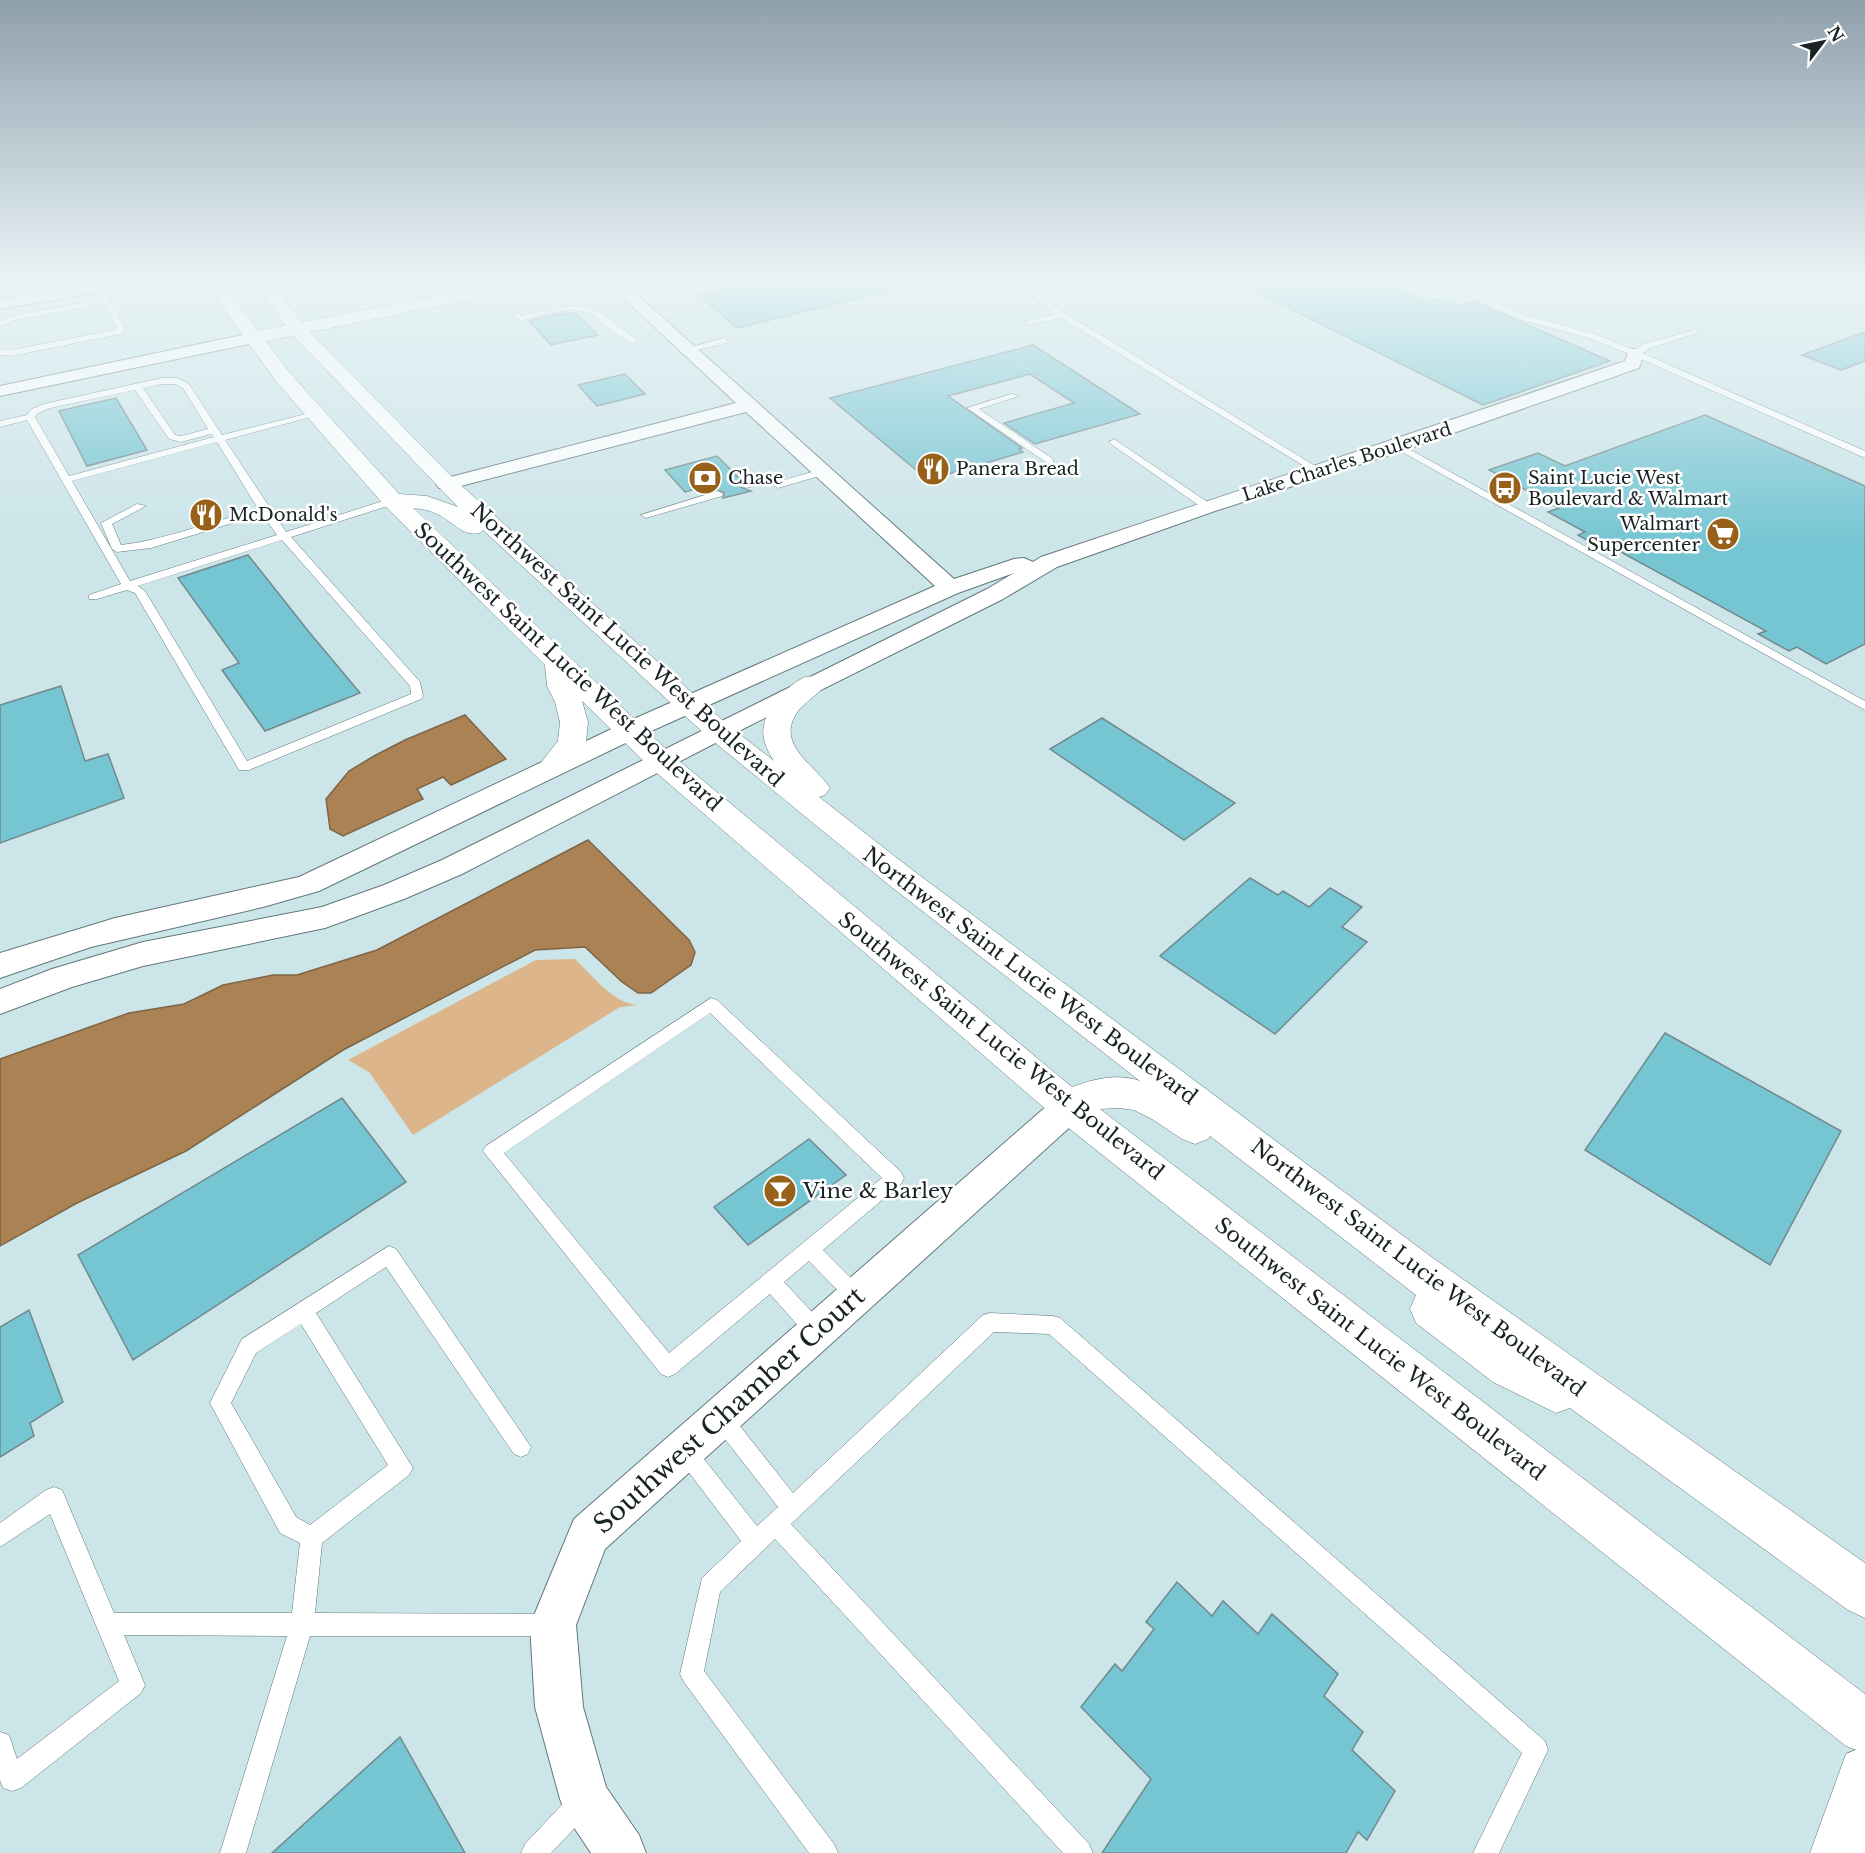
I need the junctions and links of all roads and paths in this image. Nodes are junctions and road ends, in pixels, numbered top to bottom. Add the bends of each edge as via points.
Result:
1 (37, 368) edge
2 (95, 368) edge
3 (276, 368) edge
4 (336, 368) edge
5 (711, 368) edge
6 (1150, 368) edge
7 (1620, 368) edge
8 (1671, 368) edge
9 (0, 374) edge
10 (282, 376) junction
11 (138, 386) junction
12 (0, 391) edge
13 (1014, 396) dead end
14 (751, 405) junction
15 (315, 413) junction
16 (30, 417) junction
17 (0, 424) edge
18 (217, 435) junction
19 (172, 437) junction
20 (1114, 442) dead end
21 (1398, 446) junction
22 (180, 450) junction
23 (1865, 455) edge
24 (1050, 461) dead end
25 (823, 472) junction
26 (1320, 472) junction
27 (66, 480) junction
28 (446, 484) junction
29 (746, 485) dead end
30 (403, 488) junction
31 (718, 494) dead end
32 (141, 506) dead end
33 (1208, 507) junction
34 (267, 514) junction
35 (646, 515) dead end
36 (283, 535) junction
37 (1049, 562) junction
38 (127, 585) junction
39 (950, 588) junction
40 (93, 597) dead end
41 (625, 646) junction
42 (558, 662) junction
43 (812, 684) junction
44 (689, 705) junction
45 (1865, 706) edge
46 (629, 731) junction
47 (718, 731) junction
48 (662, 761) junction
49 (554, 765) junction
50 (934, 903) junction
51 (0, 966) edge
52 (0, 1002) edge
53 (1069, 1107) junction
54 (809, 1249) junction
55 (772, 1282) junction
56 (856, 1296) junction
57 (303, 1310) junction
58 (816, 1331) junction
59 (720, 1417) junction
60 (1646, 1436) junction
61 (521, 1447) dead end
62 (684, 1449) junction
63 (783, 1515) junction
64 (0, 1536) edge
65 (312, 1537) junction
66 (755, 1541) junction
67 (1865, 1593) edge
68 (108, 1624) junction
69 (553, 1625) junction
70 (302, 1626) junction
71 (1865, 1727) edge
72 (0, 1744) edge
73 (1865, 1773) edge
74 (585, 1799) junction
75 (233, 1853) edge
76 (534, 1853) edge
77 (621, 1853) edge
78 (825, 1853) edge
79 (1080, 1853) edge
80 (1486, 1853) edge
81 (1838, 1853) edge

1 - 9 street
2 - 12 street
3 - 10 main road, Southwest Saint Lucie West Boulevard
4 - 28 main road, Northwest Saint Lucie West Boulevard
5 - 14 street
6 - 26 lane
7 - 21 street, Lake Charles Boulevard
8 - 23 lane
10 - 15 main road, Southwest Saint Lucie West Boulevard
10 - 30 main road via 305,384
11 - 16 lane via 47,406
11 - 18 lane via 177,381 186,386
11 - 19 lane
13 - 24 lane via 972,408
14 - 25 street
14 - 28 street
15 - 18 lane
15 - 30 main road, Southwest Saint Lucie West Boulevard
16 - 17 lane
16 - 27 lane
18 - 19 lane
18 - 22 lane
18 - 34 lane
19 - 22 lane
20 - 33 lane
21 - 26 street, Lake Charles Boulevard
21 - 45 lane
22 - 27 lane
25 - 29 lane via 778,485 771,478
25 - 39 street
26 - 33 street, Lake Charles Boulevard
27 - 38 lane
28 - 30 main road
28 - 41 main road, Northwest Saint Lucie West Boulevard
30 - 36 lane
30 - 41 main road via 458,516 593,639
30 - 42 main road, Southwest Saint Lucie West Boulevard
31 - 35 lane
32 - 34 lane via 106,524 117,549 150,545 238,518
33 - 37 street, Lake Charles Boulevard
34 - 36 lane
36 - 38 lane
36 - 38 lane via 416,685 417,696 244,767 139,591
37 - 39 street via 1014,566
37 - 43 street via 995,594
38 - 40 lane
39 - 44 street
41 - 44 main road, Northwest Saint Lucie West Boulevard
42 - 46 main road, Southwest Saint Lucie West Boulevard
42 - 49 main road via 561,686 574,722 572,742
43 - 47 street
43 - 50 main road via 789,704 777,722 785,756 800,776 898,855
44 - 46 street
44 - 47 main road, Northwest Saint Lucie West Boulevard
46 - 48 main road, Southwest Saint Lucie West Boulevard
46 - 49 street
47 - 48 street
47 - 50 main road, Northwest Saint Lucie West Boulevard
48 - 52 street via 452,867 394,892 325,917 143,954
48 - 53 main road, Southwest Saint Lucie West Boulevard
49 - 51 street via 309,884 264,898 88,937
50 - 60 main road, Northwest Saint Lucie West Boulevard via 1415,1270
53 - 56 street, Southwest Chamber Court
53 - 60 main road via 1086,1096 1108,1092 1130,1094 1167,1107 1509,1367
53 - 71 main road, Southwest Saint Lucie West Boulevard
54 - 55 lane
54 - 55 lane via 895,1178 711,1004 492,1151 668,1367
54 - 56 lane
55 - 58 lane
56 - 58 street, Southwest Chamber Court
57 - 61 lane via 389,1255
57 - 65 lane via 249,1346 220,1403 288,1525
57 - 65 lane via 402,1468
58 - 59 street, Southwest Chamber Court
59 - 62 street, Southwest Chamber Court
59 - 63 lane
60 - 67 main road, Northwest Saint Lucie West Boulevard
62 - 66 lane
62 - 69 street, Southwest Chamber Court via 589,1534
63 - 66 lane
63 - 79 lane
63 - 80 lane via 990,1322 1053,1325 1536,1750
64 - 68 lane via 54,1498
65 - 70 lane
66 - 78 lane via 710,1586 692,1674
68 - 70 lane
68 - 72 lane via 133,1685 12,1779
69 - 70 lane
69 - 74 street, Southwest Chamber Court via 559,1707
70 - 75 lane
73 - 81 main road
74 - 76 lane
74 - 77 street, Southwest Chamber Court

